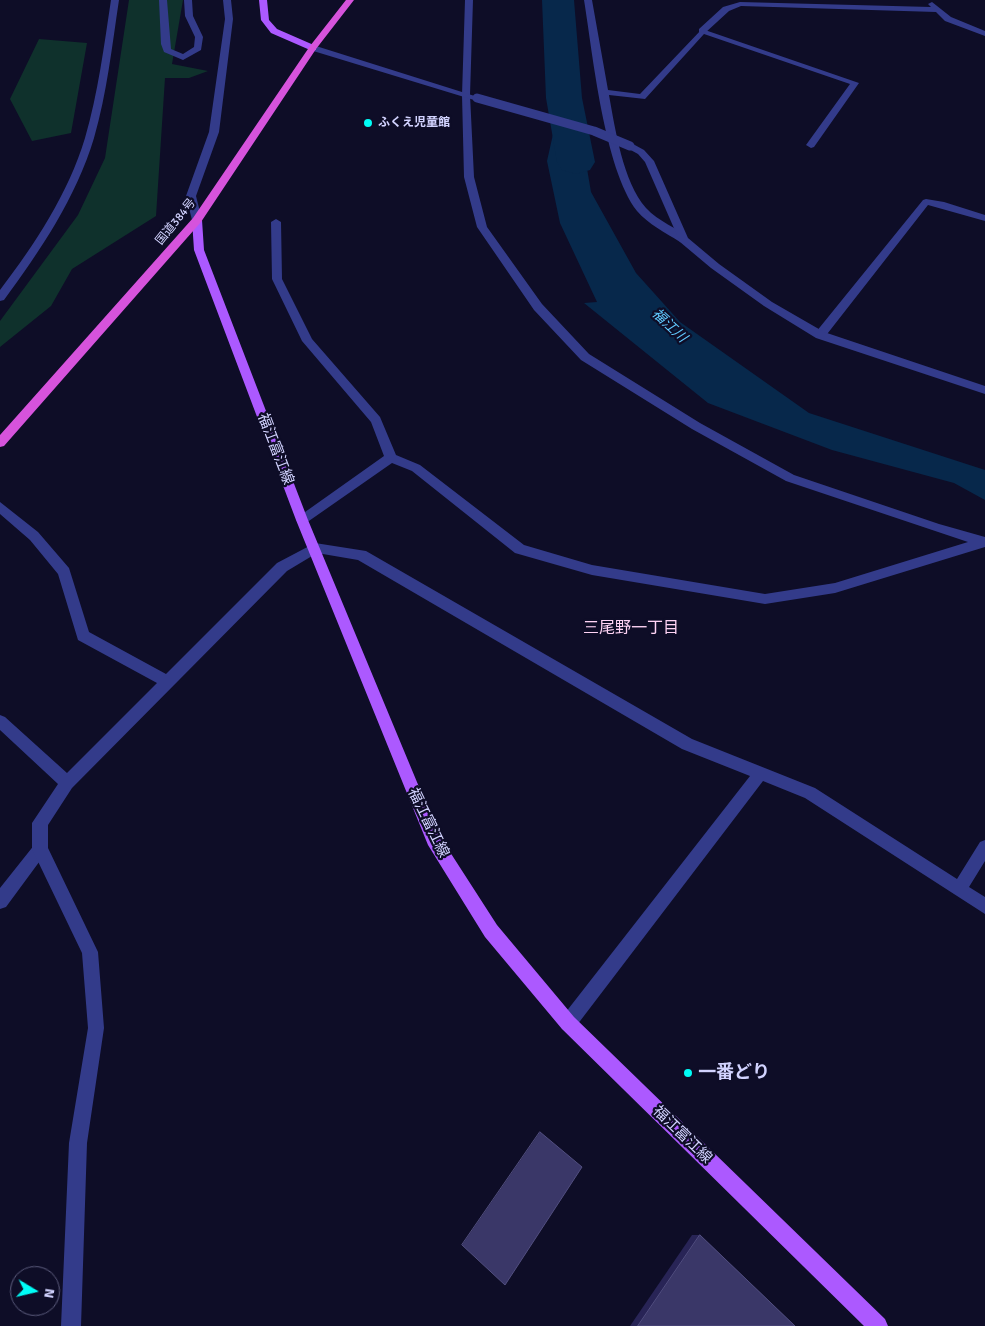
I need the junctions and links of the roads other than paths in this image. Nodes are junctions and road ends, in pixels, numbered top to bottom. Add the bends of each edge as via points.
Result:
1 (115, 0) edge
2 (163, 0) edge
3 (188, 0) edge
4 (228, 0) edge
5 (263, 0) edge
6 (350, 0) edge
7 (469, 0) edge
8 (588, 0) edge
9 (929, 0) edge
10 (938, 10) junction
11 (702, 31) junction
12 (985, 34) edge
13 (313, 48) junction
14 (604, 92) junction
15 (471, 97) junction
16 (811, 145) dead end
17 (985, 218) edge
18 (197, 220) junction
19 (276, 222) dead end
20 (684, 240) junction
21 (0, 298) edge
22 (820, 335) junction
23 (985, 390) edge
24 (0, 443) edge
25 (391, 458) junction
26 (0, 507) edge
27 (302, 520) junction
28 (985, 542) edge
29 (315, 548) junction
30 (168, 682) junction
31 (0, 721) edge
32 (759, 774) junction
33 (67, 783) junction
34 (985, 847) edge
35 (40, 849) junction
36 (960, 888) junction
37 (0, 901) edge
38 (985, 906) edge
39 (568, 1023) junction
40 (70, 1326) edge
41 (878, 1326) edge

1 - 21 street via 88,140 64,199
2 - 3 street via 167,50 182,57 198,48 199,37 189,16
4 - 18 street via 229,19 214,132 191,196
5 - 13 main road via 266,20 274,31
6 - 13 highway, 国道384号
7 - 15 street
8 - 14 street
9 - 10 street
10 - 11 street via 740,4 726,9
10 - 12 street via 948,19
11 - 14 street via 642,96
11 - 16 street via 855,83
13 - 15 street
13 - 18 highway, 国道384号
14 - 20 street via 629,188 641,209
15 - 20 street, bridge via 594,131 641,152 650,161
15 - 28 street via 469,177 482,227 538,307 585,357 696,426 790,478
17 - 22 street via 926,202
18 - 24 highway, 国道384号
18 - 27 main road, 福江富江線 via 199,250
19 - 25 lane via 277,279 281,288 308,341 376,420
20 - 22 street via 768,304
22 - 23 street
25 - 27 lane
25 - 28 street via 416,468 520,549 592,570 765,599 835,588
26 - 30 street via 34,536 64,572 84,636
27 - 29 main road, 福江富江線
29 - 30 street via 282,567
29 - 32 street via 362,555 687,744
29 - 39 main road, 福江富江線 via 432,840 490,931
30 - 33 street
31 - 33 street
32 - 36 street via 810,793
32 - 39 street
33 - 35 street via 40,823
34 - 36 street
35 - 37 street
35 - 40 street via 90,952 96,1028 78,1143
36 - 38 street
39 - 41 main road, 福江富江線

